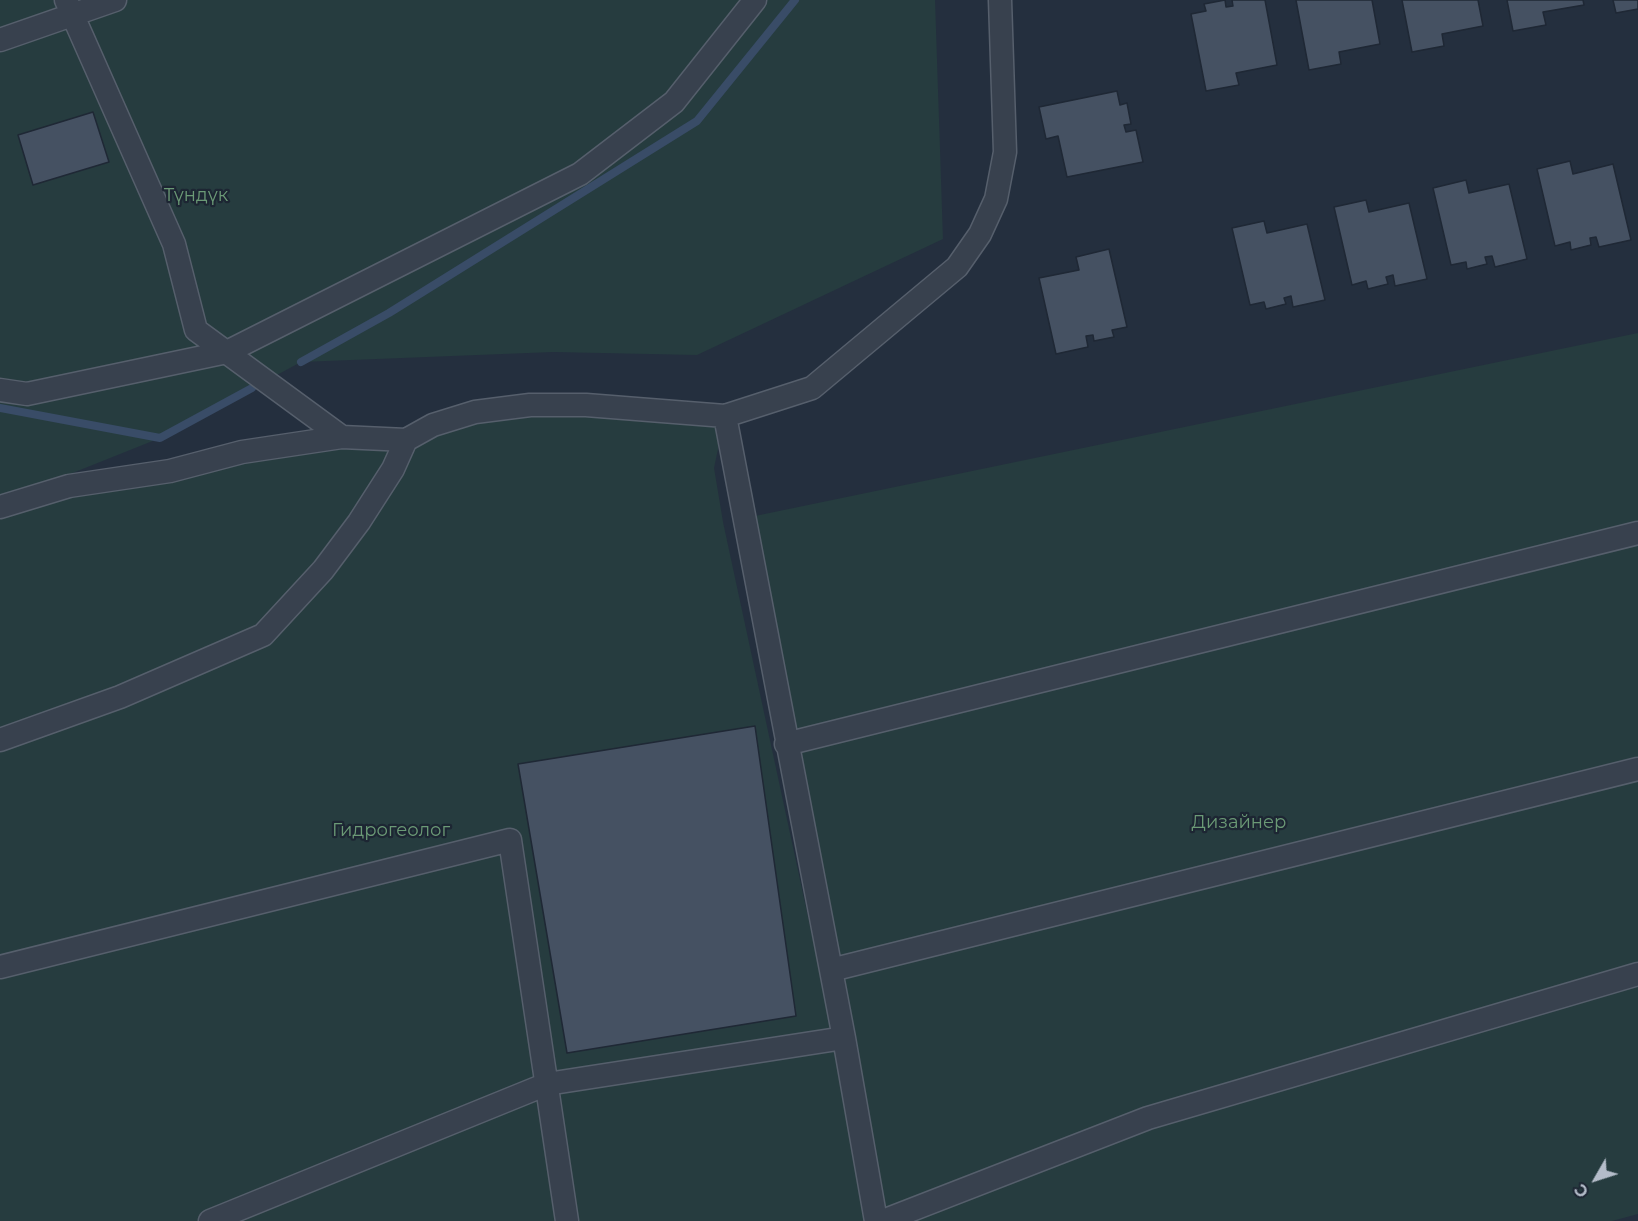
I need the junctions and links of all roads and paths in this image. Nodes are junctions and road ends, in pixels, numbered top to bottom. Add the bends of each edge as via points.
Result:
1 (115, 0) edge
2 (755, 0) edge
3 (1000, 0) edge
4 (68, 7) edge
5 (0, 40) edge
6 (227, 352) junction
7 (0, 390) edge
8 (725, 416) junction
9 (342, 437) junction
10 (406, 440) junction
11 (0, 507) edge
12 (1638, 533) edge
13 (0, 740) edge
14 (786, 744) junction
15 (1638, 769) edge
16 (0, 967) edge
17 (831, 970) junction
18 (1638, 974) edge
19 (844, 1038) junction
20 (547, 1084) junction
21 (210, 1221) edge
22 (567, 1221) edge
23 (876, 1221) edge
24 (883, 1221) edge

1 - 4 street
2 - 6 street via 674,102 580,174
3 - 8 street via 1005,152 996,199 980,234 957,267 812,388
4 - 5 street
4 - 6 street via 174,244 196,330
6 - 7 street via 27,394
6 - 9 street
8 - 10 street via 586,405 530,405 475,412 433,425
8 - 14 street
9 - 10 street
9 - 11 street via 242,452 170,471 69,486
10 - 13 street via 359,522 323,570 263,635 142,688
12 - 14 street
14 - 17 street
15 - 17 street
16 - 20 street via 510,840
17 - 19 street
18 - 24 street via 1148,1118
19 - 20 street
19 - 23 street
20 - 21 street
20 - 22 street

